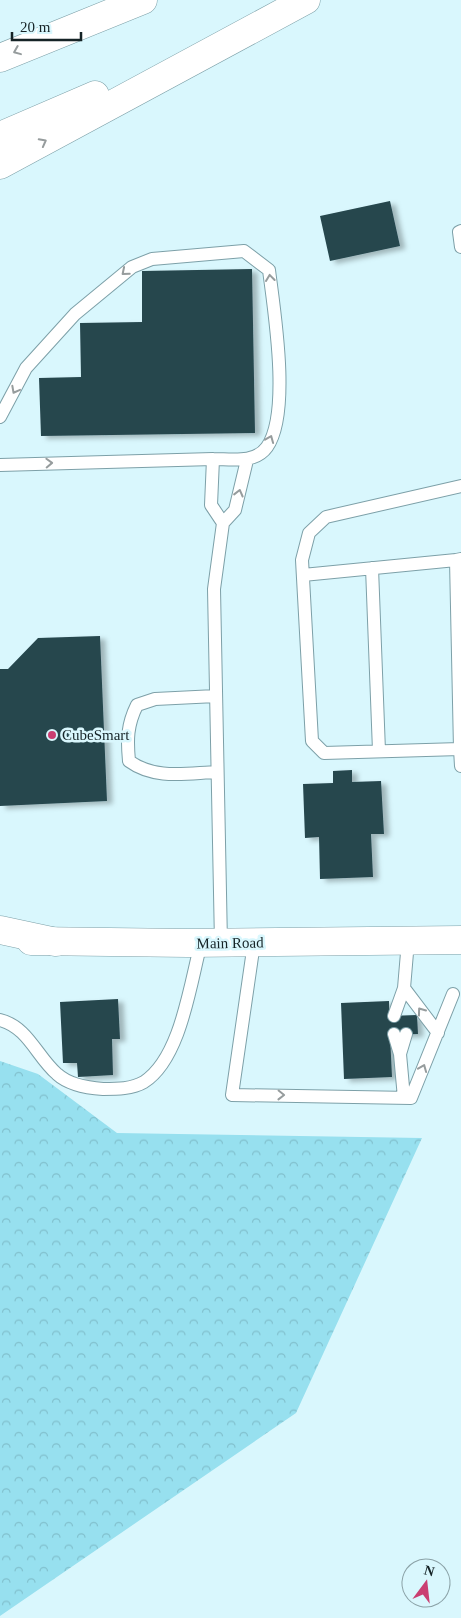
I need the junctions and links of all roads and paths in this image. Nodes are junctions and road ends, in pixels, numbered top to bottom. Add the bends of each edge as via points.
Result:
1 (143, 0) edge
2 (305, 0) edge
3 (0, 58) edge
4 (0, 136) edge
5 (0, 165) edge
6 (461, 231) edge
7 (461, 247) edge
8 (0, 417) edge
9 (213, 459) junction
10 (247, 460) junction
11 (0, 465) edge
12 (461, 486) edge
13 (224, 523) junction
14 (458, 559) edge
15 (372, 568) junction
16 (303, 575) junction
17 (216, 696) junction
18 (460, 749) edge
19 (379, 751) junction
20 (461, 766) edge
21 (217, 772) junction
22 (0, 930) edge
23 (0, 940) edge
24 (461, 940) edge
25 (408, 941) junction
26 (56, 942) junction
27 (211, 943) junction
28 (254, 943) junction
29 (404, 988) junction
30 (453, 994) dead end
31 (400, 1015) dead end
32 (0, 1020) edge
33 (438, 1033) junction
34 (400, 1034) dead end
35 (404, 1098) junction

1 -> 3 main road
2 - 4 main road
5 -> 2 main road
6 - 7 lane
10 -> 8 lane via 266,448 276,424 280,364 269,270 244,251 152,259 132,267 75,314 26,368
9 - 10 lane
11 -> 9 lane
9 - 13 lane via 211,506
13 -> 10 lane via 235,510
12 - 16 lane via 326,517 309,532 302,560
13 - 17 lane via 214,589
14 - 15 lane
14 - 18 lane
15 - 16 lane
15 - 19 lane
16 - 19 lane via 312,741 324,753
17 - 21 lane
17 - 21 lane via 154,699 137,705 129,721 127,735 129,761 140,770 159,774
18 - 19 lane
18 - 20 lane
21 - 27 lane
22 - 26 main road
23 - 26 main road, Main Road
24 - 25 main road, Main Road
25 - 28 main road, Main Road
25 - 29 lane
26 - 27 main road, Main Road
27 - 28 main road, Main Road
27 - 32 lane via 177,1037 156,1072 142,1083 121,1090 85,1088 57,1075 32,1042 9,1022
28 -> 35 lane via 232,1094
29 - 31 lane via 399,1001
33 -> 29 lane
30 - 33 lane
35 -> 33 lane via 411,1098
34 - 35 lane

